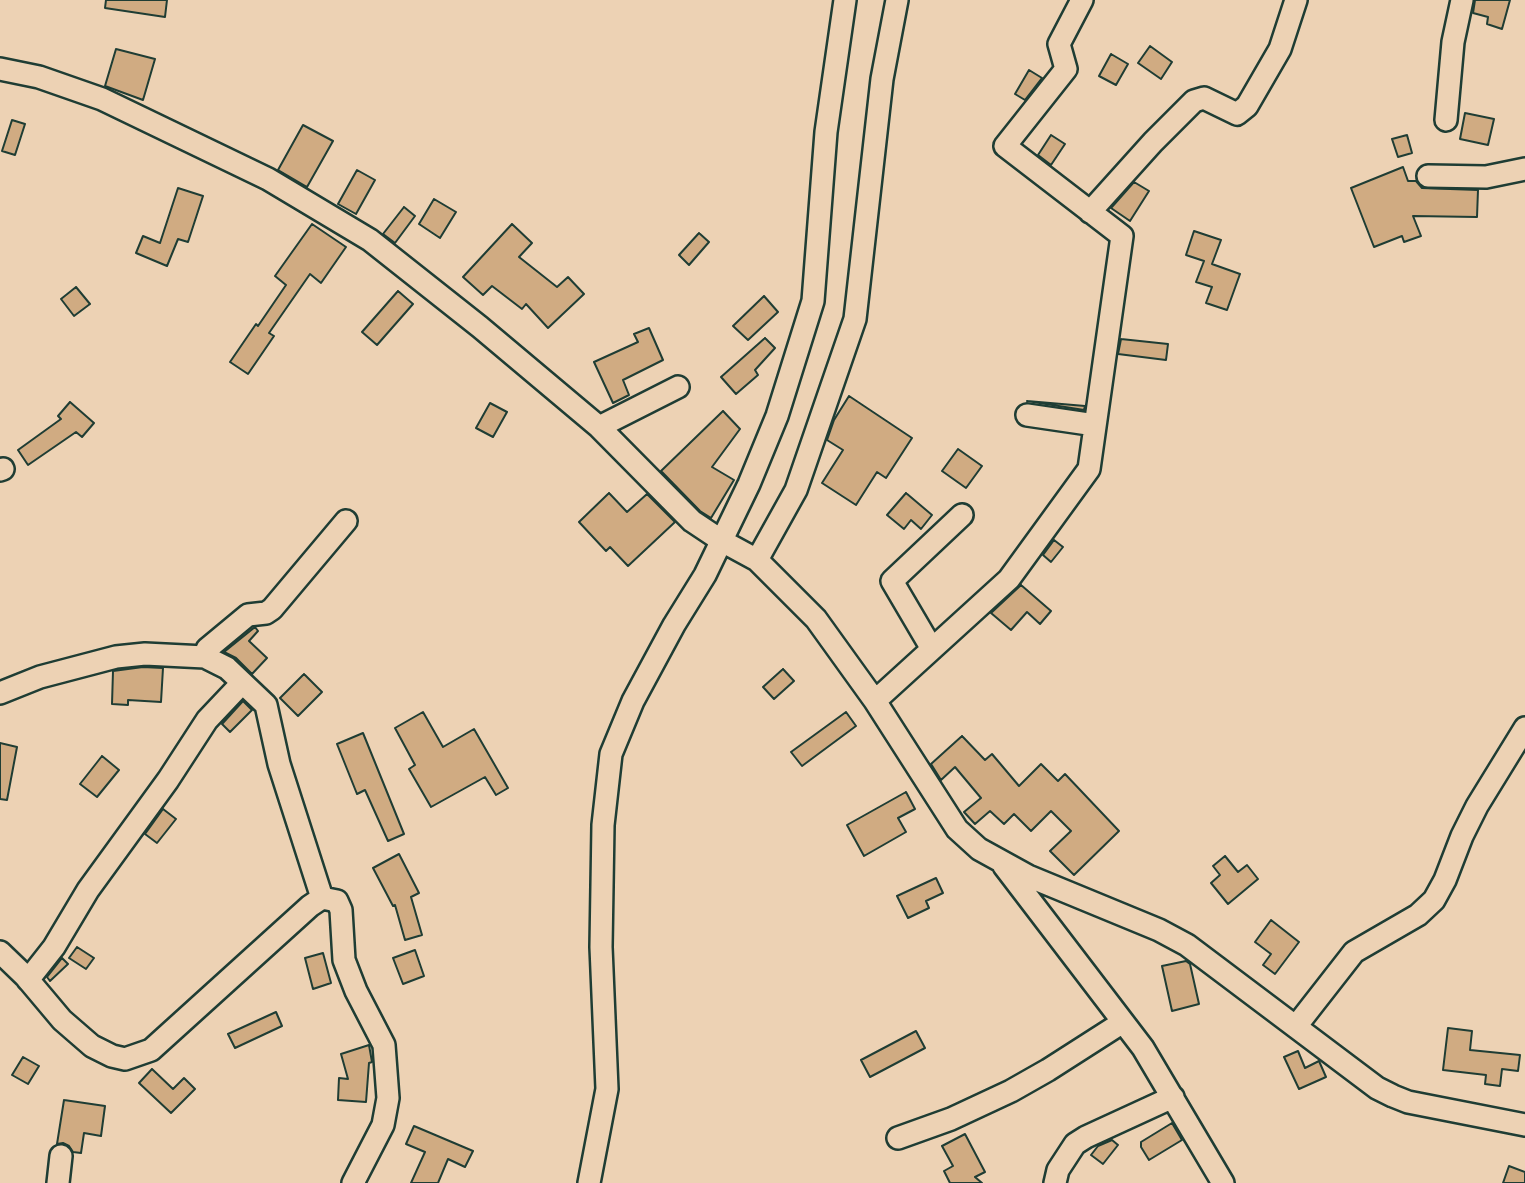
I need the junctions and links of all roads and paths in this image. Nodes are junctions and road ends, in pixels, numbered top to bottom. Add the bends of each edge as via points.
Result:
1 (845, 0) edge
2 (898, 0) edge
3 (1082, 0) edge
4 (1296, 0) edge
5 (1462, 0) edge
6 (0, 69) edge
7 (1446, 120) dead end
8 (1525, 169) edge
9 (1428, 176) dead end
10 (1090, 212) junction
11 (678, 387) dead end
12 (1027, 415) dead end
13 (1095, 425) junction
14 (599, 427) junction
15 (962, 515) dead end
16 (346, 521) dead end
17 (739, 551) junction
18 (932, 649) junction
19 (205, 657) junction
20 (242, 682) junction
21 (0, 693) edge
22 (875, 701) junction
23 (1525, 728) edge
24 (1000, 862) junction
25 (322, 898) junction
26 (0, 952) edge
27 (28, 980) junction
28 (1123, 1022) junction
29 (1297, 1025) junction
30 (1172, 1097) junction
31 (1525, 1125) edge
32 (898, 1138) dead end
33 (61, 1156) dead end
34 (58, 1183) edge
35 (353, 1183) edge
36 (589, 1183) edge
37 (1055, 1183) edge
38 (1223, 1183) edge

1 - 17 street via 826,132 813,301 777,416 749,484
2 - 17 street via 882,79 855,319 796,490
3 - 10 street via 1059,44 1066,69 1005,146
4 - 10 street via 1280,49 1247,106 1237,114 1204,98 1194,101
5 - 7 street
6 - 14 street via 102,99 268,179 370,240
8 - 9 street via 1486,177
10 - 13 street via 1122,236
11 - 14 street
12 - 13 street
13 - 18 street via 1089,469 1009,579
14 - 17 street via 692,521
15 - 18 street via 892,581
16 - 19 street via 272,609 248,615 207,649
17 - 22 street via 816,619
17 - 36 street via 633,701 611,754 603,825 601,947 607,1089
18 - 22 street
19 - 20 street
19 - 21 street via 116,657
20 - 25 street via 266,705 279,764
20 - 27 street via 207,720
22 - 24 street via 957,829
23 - 29 street via 1477,806 1434,900 1418,915 1354,952
24 - 28 street
24 - 29 street via 1187,945
25 - 27 street via 151,1050 125,1059 92,1046
25 - 35 street via 339,904 344,960 384,1045 386,1113
26 - 27 street
28 - 30 street
28 - 32 street via 1011,1091
29 - 31 street via 1393,1096
30 - 37 street via 1075,1144
30 - 38 street
33 - 34 street

